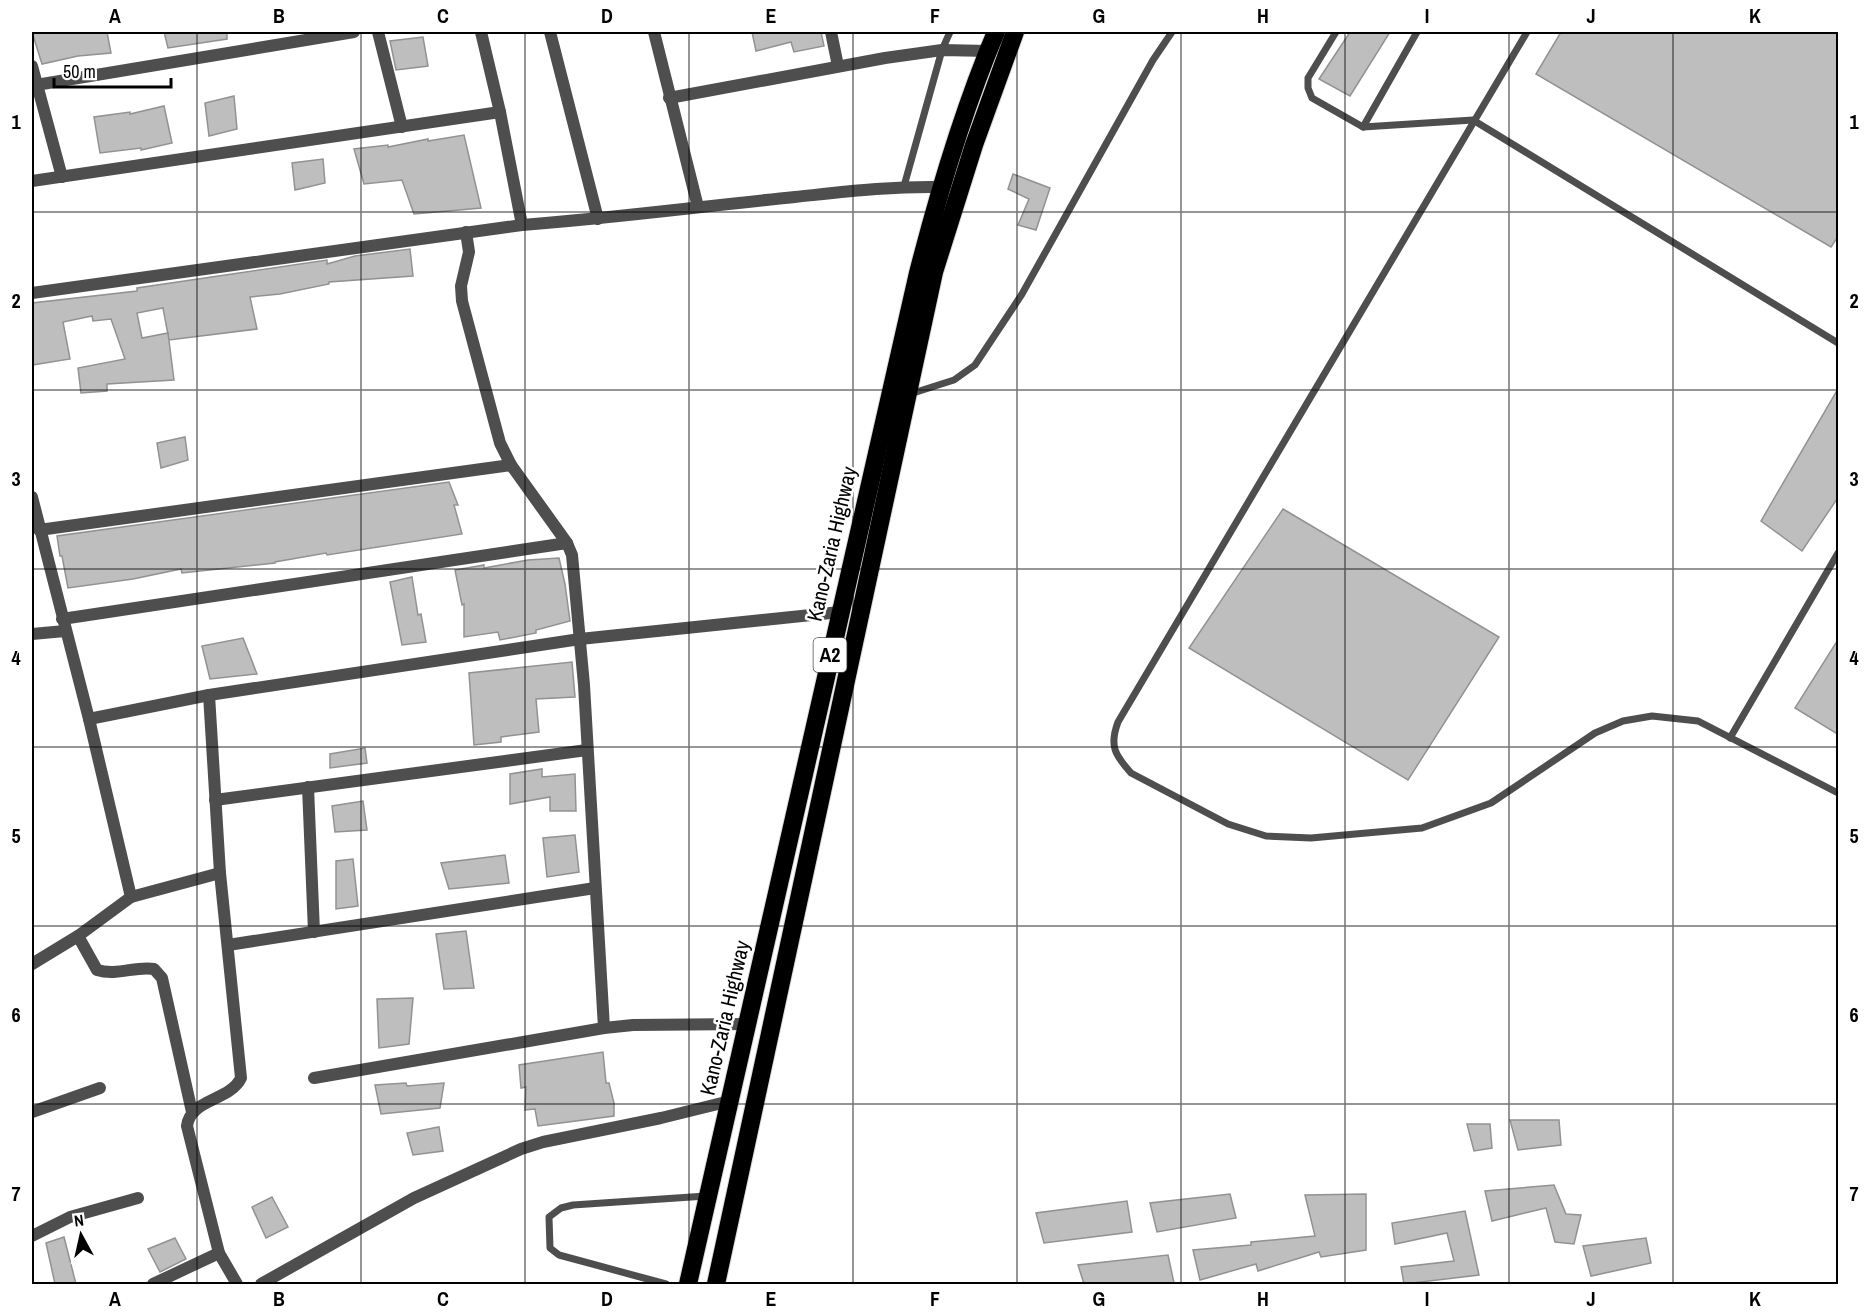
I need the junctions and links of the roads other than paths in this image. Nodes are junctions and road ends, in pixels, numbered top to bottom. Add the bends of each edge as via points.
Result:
1 (354, 32) edge
2 (378, 32) edge
3 (482, 32) edge
4 (550, 32) edge
5 (654, 32) edge
6 (831, 32) edge
7 (950, 32) edge
8 (996, 32) edge
9 (1015, 32) edge
10 (1172, 32) edge
11 (1336, 32) edge
12 (1417, 32) edge
13 (1527, 32) edge
14 (942, 50) junction
15 (988, 51) junction
16 (32, 66) edge
17 (838, 66) junction
18 (36, 85) junction
19 (669, 98) junction
20 (500, 112) junction
21 (1473, 120) junction
22 (402, 127) junction
23 (1363, 127) junction
24 (62, 177) junction
25 (32, 181) edge
26 (904, 186) junction
27 (940, 187) junction
28 (698, 207) junction
29 (598, 219) junction
30 (522, 225) junction
31 (466, 232) junction
32 (32, 293) edge
33 (1839, 343) edge
34 (907, 395) junction
35 (511, 465) junction
36 (32, 497) edge
37 (39, 530) junction
38 (567, 543) junction
39 (1839, 554) edge
40 (840, 612) junction
41 (63, 625) junction
42 (32, 634) edge
43 (580, 639) junction
44 (209, 695) junction
45 (88, 719) junction
46 (1730, 738) junction
47 (587, 750) junction
48 (308, 787) junction
49 (1839, 792) edge
50 (215, 800) junction
51 (220, 873) junction
52 (595, 888) junction
53 (131, 897) junction
54 (314, 932) junction
55 (78, 936) junction
56 (228, 945) junction
57 (32, 964) edge
58 (747, 1024) junction
59 (604, 1028) junction
60 (314, 1078) dead end
61 (100, 1088) dead end
62 (730, 1101) junction
63 (32, 1112) edge
64 (192, 1112) junction
65 (708, 1196) junction
66 (138, 1198) dead end
67 (32, 1236) edge
68 (219, 1253) junction
69 (171, 1281) edge
70 (153, 1284) edge
71 (237, 1284) edge
72 (261, 1284) edge
73 (666, 1284) edge
74 (688, 1284) edge
75 (716, 1284) edge

1 - 18 street
2 - 22 street
3 - 20 street
4 - 29 street
5 - 19 street
6 - 17 street
7 - 14 lane
8 - 15 highway, Kano-Zaria Highway / A2
9 - 34 highway, Kano-Zaria Highway / A2 via 934,272
10 - 34 lane via 1022,294 975,365 954,380
11 - 23 lane via 1308,78 1308,88 1312,98
12 - 23 lane
13 - 21 lane
14 - 15 street
14 - 17 street
14 - 26 lane
15 - 27 highway, Kano-Zaria Highway / A2
16 - 18 street
17 - 19 street
18 - 24 street
19 - 28 street
20 - 22 street
20 - 30 street
21 - 23 lane
21 - 33 lane
21 - 46 lane via 1118,722 1113,748 1131,773 1228,824 1266,836 1311,838 1422,828 1491,803 1595,733 1623,721 1652,716 1698,721
22 - 24 street
24 - 25 street
26 - 27 street
26 - 28 street
27 - 40 highway, Kano-Zaria Highway / A2
28 - 29 street
29 - 30 street
30 - 31 street
31 - 32 street
31 - 35 street via 469,252 461,286 462,301 500,443
34 - 75 highway, Kano-Zaria Highway / A2
35 - 37 street
35 - 38 street
36 - 37 street
37 - 41 street
38 - 41 street
38 - 43 street via 572,555
39 - 46 lane
40 - 43 street
40 - 58 highway, Kano-Zaria Highway / A2
41 - 42 street
41 - 45 street
43 - 44 street
43 - 47 street
44 - 45 street
44 - 50 street
45 - 53 street
46 - 49 lane
47 - 48 street
47 - 52 street
48 - 50 street
48 - 54 street
50 - 51 street
51 - 53 street
51 - 56 street
52 - 54 street
52 - 59 street
53 - 55 street
54 - 56 street
55 - 57 street
55 - 64 street via 98,970 116,973 154,969 162,978
56 - 64 street via 241,1078 225,1094
58 - 59 street
58 - 62 highway, Kano-Zaria Highway / A2
59 - 60 street
61 - 63 street
62 - 65 highway, Kano-Zaria Highway / A2
62 - 72 street via 521,1149 414,1197
64 - 68 street via 187,1126
65 - 73 lane via 573,1205 549,1217 550,1248 560,1255
65 - 74 highway, Kano-Zaria Highway / A2
66 - 67 street via 70,1217
68 - 69 street
68 - 71 street
69 - 70 street

